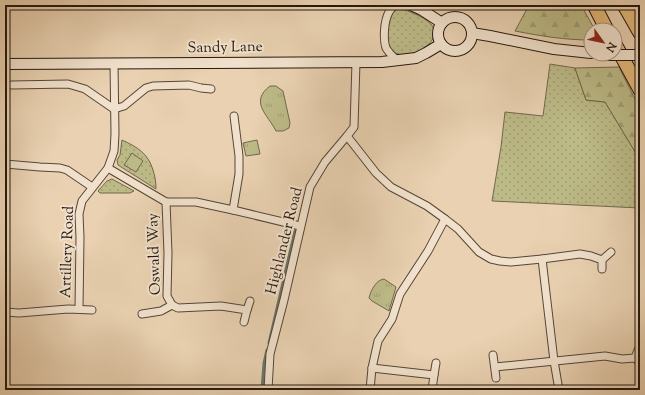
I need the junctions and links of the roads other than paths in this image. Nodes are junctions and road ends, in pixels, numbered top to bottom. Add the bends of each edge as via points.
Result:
1 (395, 5) edge
2 (411, 5) edge
3 (594, 5) edge
4 (624, 5) edge
5 (603, 22) edge
6 (442, 23) junction
7 (640, 33) edge
8 (472, 34) junction
9 (441, 44) junction
10 (583, 52) edge
11 (623, 55) edge
12 (640, 55) edge
13 (623, 59) edge
14 (397, 60) junction
15 (356, 62) junction
16 (5, 64) edge
17 (114, 64) junction
18 (12, 85) dead end
19 (210, 88) dead end
20 (640, 90) edge
21 (114, 109) junction
22 (234, 116) dead end
23 (347, 136) junction
24 (5, 164) edge
25 (108, 168) junction
26 (92, 187) junction
27 (166, 202) junction
28 (233, 210) junction
29 (444, 219) junction
30 (300, 226) junction
31 (610, 252) dead end
32 (542, 259) junction
33 (602, 260) junction
34 (602, 269) dead end
35 (250, 301) dead end
36 (172, 305) junction
37 (79, 309) junction
38 (92, 310) dead end
39 (247, 310) junction
40 (5, 312) edge
41 (142, 314) dead end
42 (244, 322) dead end
43 (640, 348) edge
44 (493, 355) dead end
45 (638, 360) edge
46 (554, 361) junction
47 (436, 363) dead end
48 (495, 367) junction
49 (372, 368) junction
50 (434, 375) junction
51 (496, 378) dead end
52 (5, 389) edge
53 (12, 390) edge
54 (268, 390) edge
55 (370, 390) edge
56 (432, 390) edge
57 (559, 390) edge

1 - 14 street via 389,12 384,34 386,48
2 - 6 street
3 - 5 highway
4 - 7 highway
6 - 8 street via 453,17 461,18 468,22
6 - 9 street via 438,36
8 - 9 street via 469,43 458,50 448,49
8 - 10 street
9 - 14 street, Sandy Lane via 416,58
11 - 12 street, bridge
13 - 20 highway
14 - 15 street, Sandy Lane
15 - 17 street, Sandy Lane
15 - 23 street, Highlander Road via 354,127
16 - 17 street, Sandy Lane
17 - 21 street, Artillery Road
18 - 21 street via 68,84 86,90
19 - 21 street via 189,85 153,86 146,88 124,106
21 - 25 street, Artillery Road via 114,152
22 - 28 street via 239,174
23 - 29 street via 376,173 391,187 427,206
23 - 30 street, Highlander Road via 310,187
24 - 26 street via 60,168
25 - 26 street, Artillery Road
25 - 27 street
26 - 37 street, Artillery Road via 82,201 80,214
27 - 28 street via 196,202
27 - 36 street, Oswald Way via 167,296
28 - 30 street
29 - 32 street via 479,252 492,259 511,262
29 - 49 street via 428,251 400,294 392,319 378,341
30 - 54 street, Highlander Road via 270,354
31 - 33 street
32 - 33 street via 580,254
32 - 46 street
33 - 34 street
35 - 39 street
36 - 39 street, Oswald Way via 178,308 221,306
36 - 41 street, Oswald Way via 161,311
37 - 38 street
37 - 40 street
39 - 42 street
43 - 45 street
44 - 48 street
45 - 46 street via 605,356
46 - 48 street
46 - 57 street
47 - 50 street
48 - 51 street
49 - 50 street
49 - 55 street
50 - 56 street
52 - 53 street

